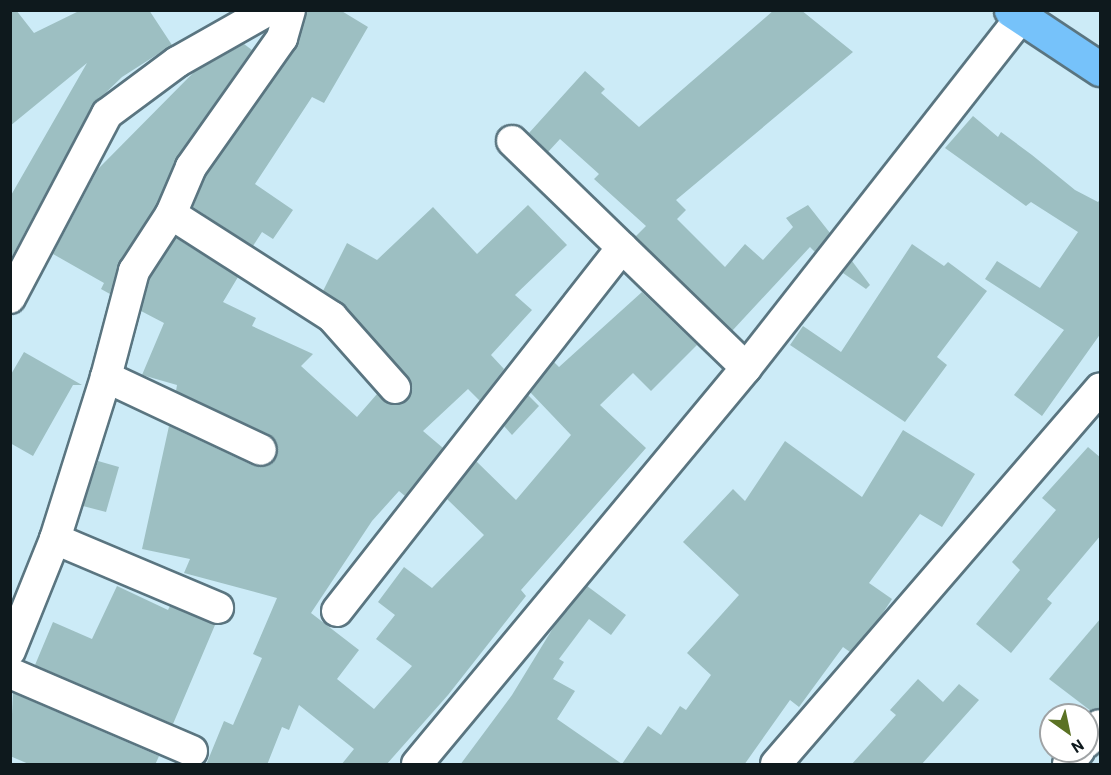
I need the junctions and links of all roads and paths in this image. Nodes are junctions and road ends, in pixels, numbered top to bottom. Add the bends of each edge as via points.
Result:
1 (269, 10) edge
2 (290, 10) edge
3 (1016, 14) edge
4 (1101, 69) edge
5 (512, 141) dead end
6 (171, 214) junction
7 (622, 247) junction
8 (10, 298) edge
9 (746, 368) junction
10 (106, 378) junction
11 (394, 388) dead end
12 (1101, 388) edge
13 (261, 450) dead end
14 (55, 539) junction
15 (218, 608) dead end
16 (337, 611) dead end
17 (10, 651) edge
18 (10, 673) edge
19 (192, 751) dead end
20 (417, 765) edge
21 (776, 765) edge

1 - 8 street via 177,62 106,114
2 - 6 street via 282,38 191,167
3 - 4 highway
3 - 9 street
5 - 7 street
6 - 10 street via 134,271
6 - 11 street via 332,317
7 - 9 street
7 - 16 street
9 - 20 street
10 - 13 street
10 - 14 street
12 - 21 street
14 - 15 street
14 - 17 street
18 - 19 street

